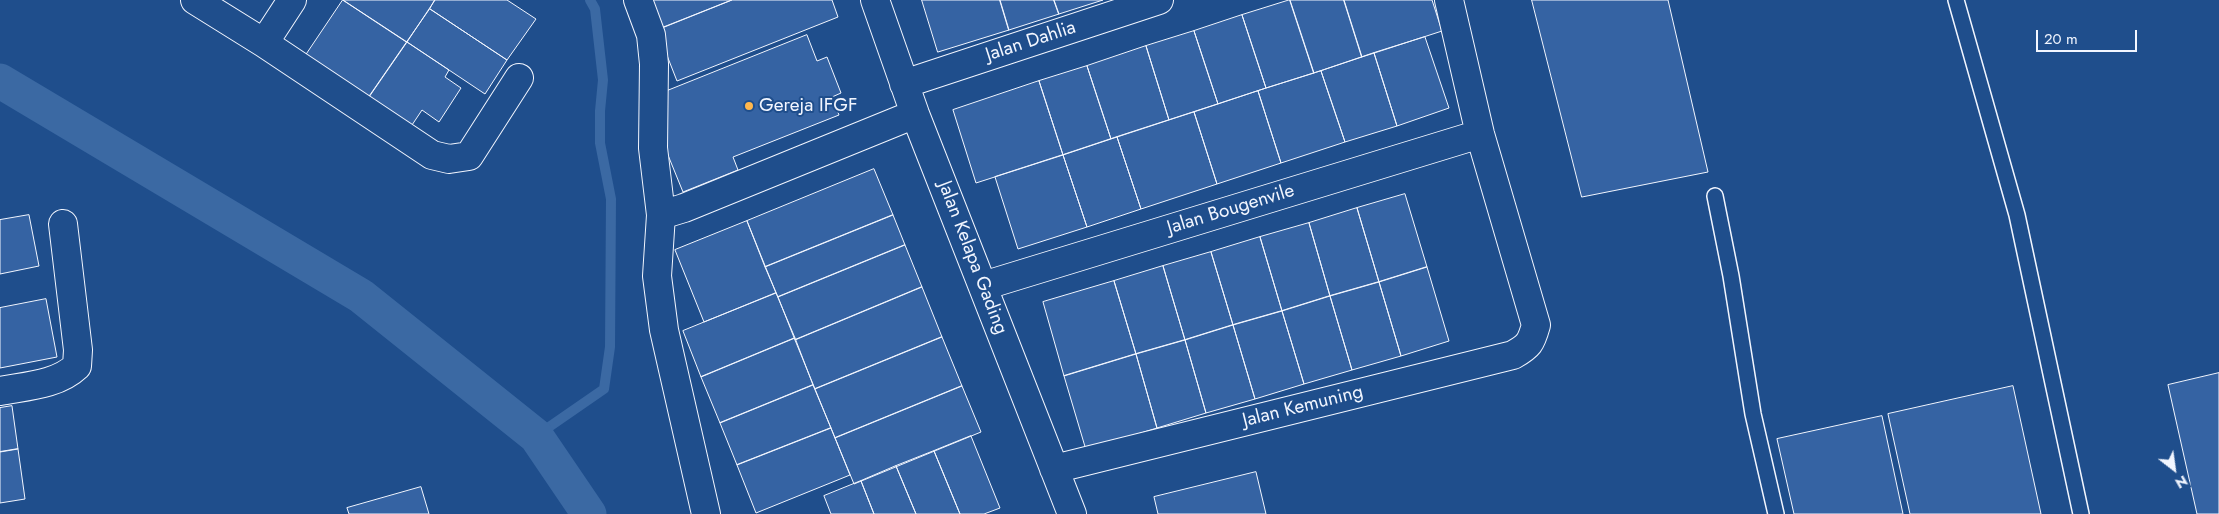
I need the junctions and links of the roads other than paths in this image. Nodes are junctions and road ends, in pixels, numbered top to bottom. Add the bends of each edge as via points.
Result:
1 (195, 0) edge
2 (292, 0) edge
3 (638, 0) edge
4 (874, 0) edge
5 (1159, 0) edge
6 (1449, 0) edge
7 (1956, 0) edge
8 (264, 43) junction
9 (519, 78) dead end
10 (904, 84) junction
11 (915, 114) junction
12 (1480, 134) junction
13 (1714, 196) dead end
14 (661, 215) junction
15 (63, 224) dead end
16 (983, 286) junction
17 (0, 390) edge
18 (1054, 469) junction
19 (706, 514) edge
20 (1072, 514) edge
21 (1776, 514) edge
22 (2081, 514) edge

1 - 8 street
2 - 8 street
3 - 14 street via 651,36 654,64 653,148
4 - 10 street, Jalan Kelapa Gading
5 - 10 street, Jalan Dahlia
6 - 12 street
7 - 22 lane via 2017,215
8 - 9 street via 432,154 449,159 469,156
10 - 11 street, Jalan Kelapa Gading
11 - 14 street
11 - 16 street, Jalan Kelapa Gading
12 - 16 street, Jalan Bougenvile
12 - 18 street, Jalan Kemuning via 1536,325 1528,346 1513,355
13 - 21 lane via 1731,276 1752,414
14 - 19 street via 657,276 664,330
15 - 17 street via 78,350 77,366 67,375 36,385
16 - 18 street, Jalan Kelapa Gading
18 - 20 street, Jalan Kelapa Gading

